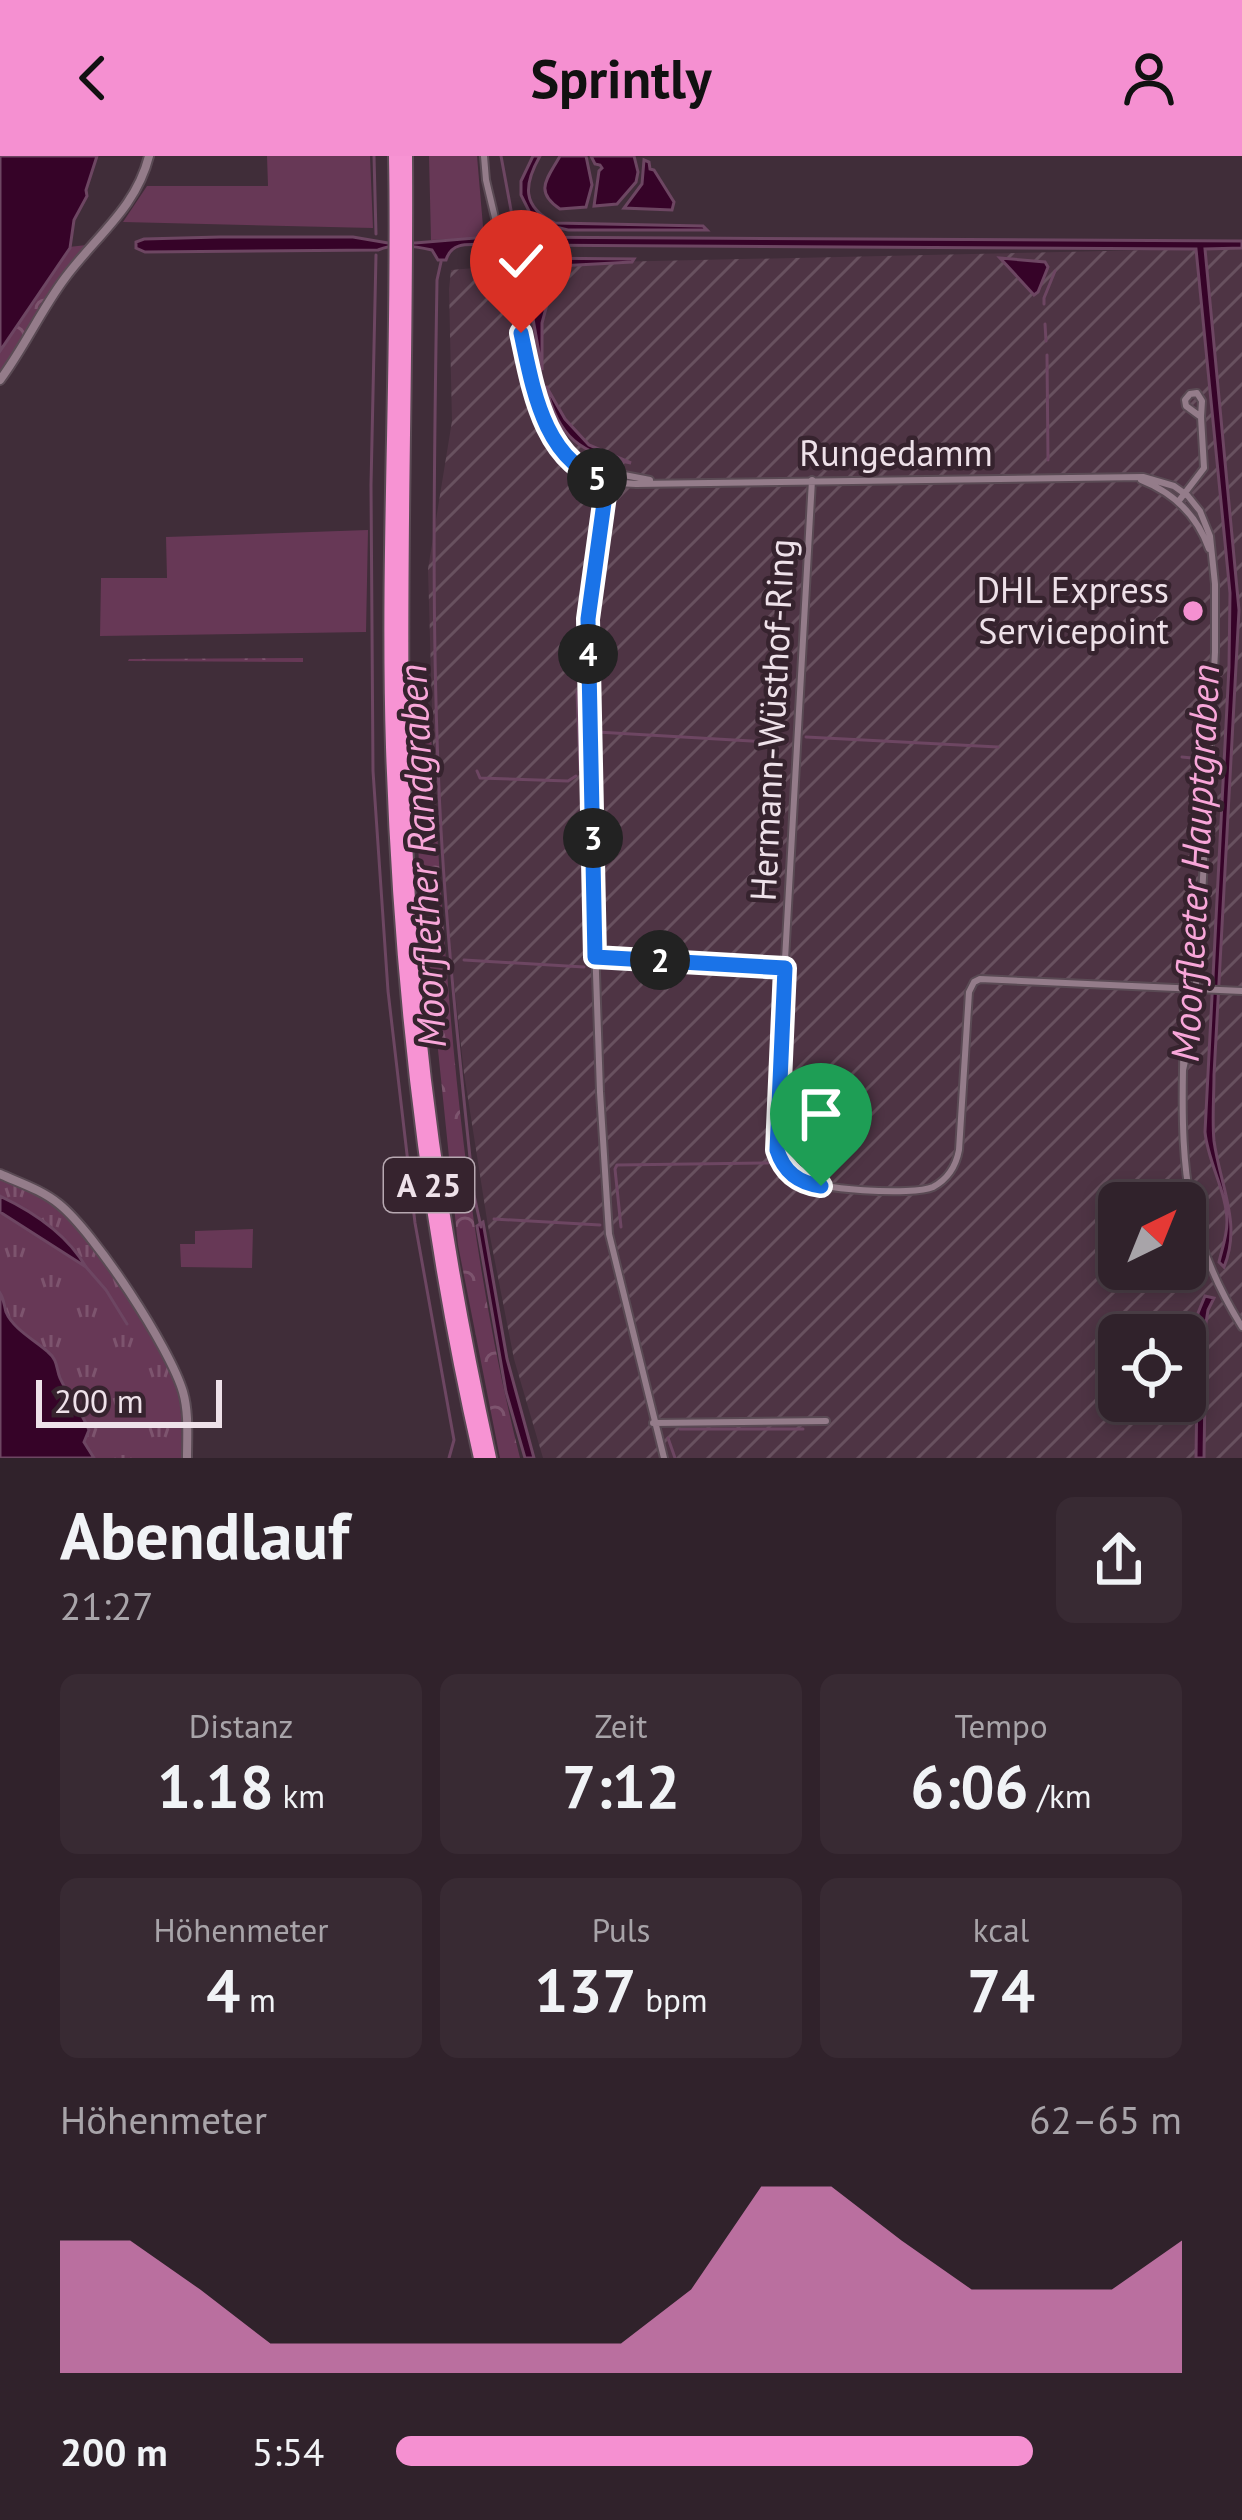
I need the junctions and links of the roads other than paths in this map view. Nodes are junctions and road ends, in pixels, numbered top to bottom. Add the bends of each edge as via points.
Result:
1 (149, 156) edge
2 (395, 156) edge
3 (406, 156) edge
4 (484, 156) edge
5 (402, 245) junction
6 (0, 380) edge
7 (1201, 417) dead end
8 (608, 477) junction
9 (1133, 478) junction
10 (812, 480) junction
11 (1185, 494) junction
12 (1178, 502) junction
13 (1212, 558) junction
14 (595, 957) junction
15 (785, 968) junction
16 (1191, 990) junction
17 (1242, 992) edge
18 (0, 1174) edge
19 (1242, 1327) edge
20 (826, 1421) dead end
21 (653, 1423) junction
22 (187, 1458) edge
23 (480, 1458) edge
24 (490, 1458) edge
25 (664, 1458) edge

1 - 6 street via 124,211 67,276
2 - 5 highway, A 25
3 - 5 highway, A 25
4 - 8 street, Rungedamm via 549,431 585,472
5 - 23 highway, A 25 via 392,743 404,974 454,1343
5 - 24 highway, A 25 via 403,742 414,972 454,1278
7 - 11 street via 1204,468
8 - 10 street, Rungedamm
8 - 14 street via 588,619
9 - 10 street, Rungedamm
9 - 11 street, Rungedamm
9 - 12 street, Rungedamm
10 - 15 street, Hermann-Wüsthof-Ring
11 - 12 street
11 - 13 street, Rungedamm via 1207,524
12 - 13 street, Rungedamm
13 - 16 street, Rungedamm via 1215,652
14 - 15 street
14 - 21 street via 607,1222
15 - 16 street, Hermann-Wüsthof-Ring via 782,1163 809,1184 916,1192 933,1187 957,1160 972,984 991,978
16 - 17 street
16 - 19 street, Rungedamm via 1181,1136 1192,1210
18 - 22 street via 64,1208 134,1301 183,1394
20 - 21 street
21 - 25 street

